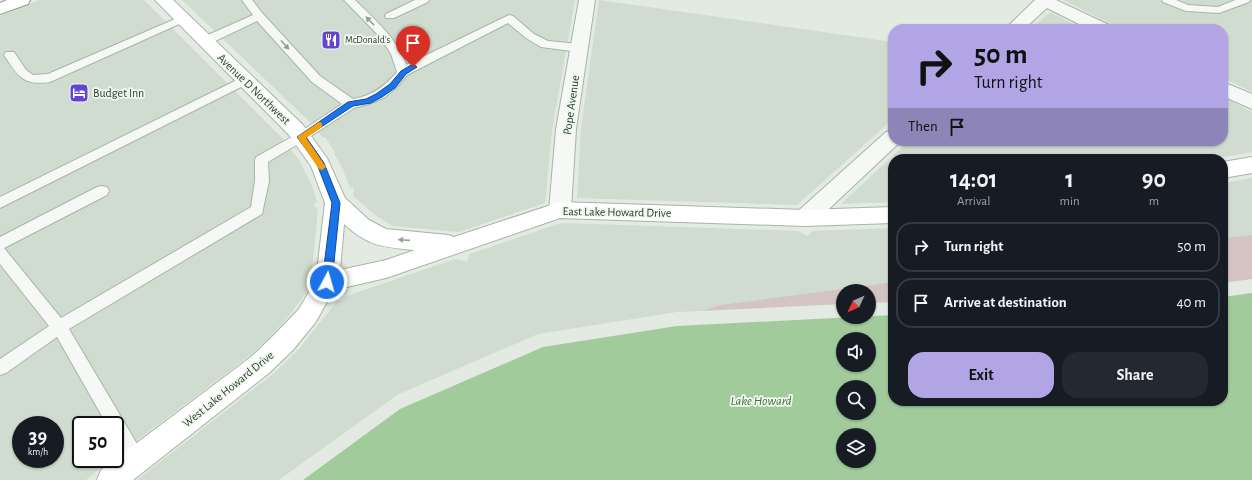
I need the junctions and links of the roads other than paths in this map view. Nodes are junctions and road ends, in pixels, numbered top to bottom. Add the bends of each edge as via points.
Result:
1 (22, 0) edge
2 (163, 0) edge
3 (248, 0) edge
4 (349, 0) edge
5 (424, 0) edge
6 (587, 0) edge
7 (1045, 0) edge
8 (1167, 0) edge
9 (1245, 0) edge
10 (0, 9) edge
11 (259, 16) junction
12 (390, 16) dead end
13 (182, 19) junction
14 (1019, 24) edge
15 (1093, 24) edge
16 (205, 41) junction
17 (579, 48) junction
18 (10, 55) dead end
19 (403, 72) junction
20 (245, 80) junction
21 (1228, 90) edge
22 (1252, 102) edge
23 (351, 104) junction
24 (301, 137) junction
25 (888, 142) edge
26 (1252, 165) edge
27 (1228, 169) edge
28 (102, 191) dead end
29 (0, 203) edge
30 (336, 203) junction
31 (560, 210) junction
32 (888, 215) edge
33 (805, 218) junction
34 (0, 244) edge
35 (457, 245) junction
36 (0, 253) edge
37 (327, 282) junction
38 (59, 327) junction
39 (0, 368) edge
40 (137, 460) junction
41 (111, 480) edge

1 - 10 main road
2 - 13 main road, Avenue D Northwest
3 - 11 lane
19 -> 4 lane via 397,54 385,36
5 - 12 lane
6 - 17 street, Pope Avenue
7 - 14 street
7 - 15 street
8 - 9 lane via 1186,8 1220,10
11 - 16 lane
11 -> 23 lane via 316,79
13 - 16 main road, Avenue D Northwest
13 - 18 lane via 50,78 36,81 28,79
16 - 20 main road, Avenue D Northwest
17 - 19 lane via 545,44 530,36 509,18
17 - 31 street, Pope Avenue via 566,129
19 - 23 lane via 393,86 368,102
20 - 24 main road, Avenue D Northwest
20 - 29 lane
21 - 22 street
23 - 24 lane
24 - 30 main road, Avenue D Northwest via 320,163
24 - 38 lane via 261,160 262,181 257,210
25 - 33 street
26 - 27 main road
28 - 34 lane
35 -> 30 main road via 382,238 361,226
30 - 37 main road, Avenue D Northwest
31 - 33 main road, East Lake Howard Drive
31 - 35 main road, East Lake Howard Drive
32 - 33 main road, East Lake Howard Drive
35 - 37 main road, East Lake Howard Drive via 386,269
36 - 38 lane
37 - 40 main road, West Lake Howard Drive via 307,316 260,366
38 - 39 lane
38 - 40 lane
40 - 41 main road, West Lake Howard Drive

